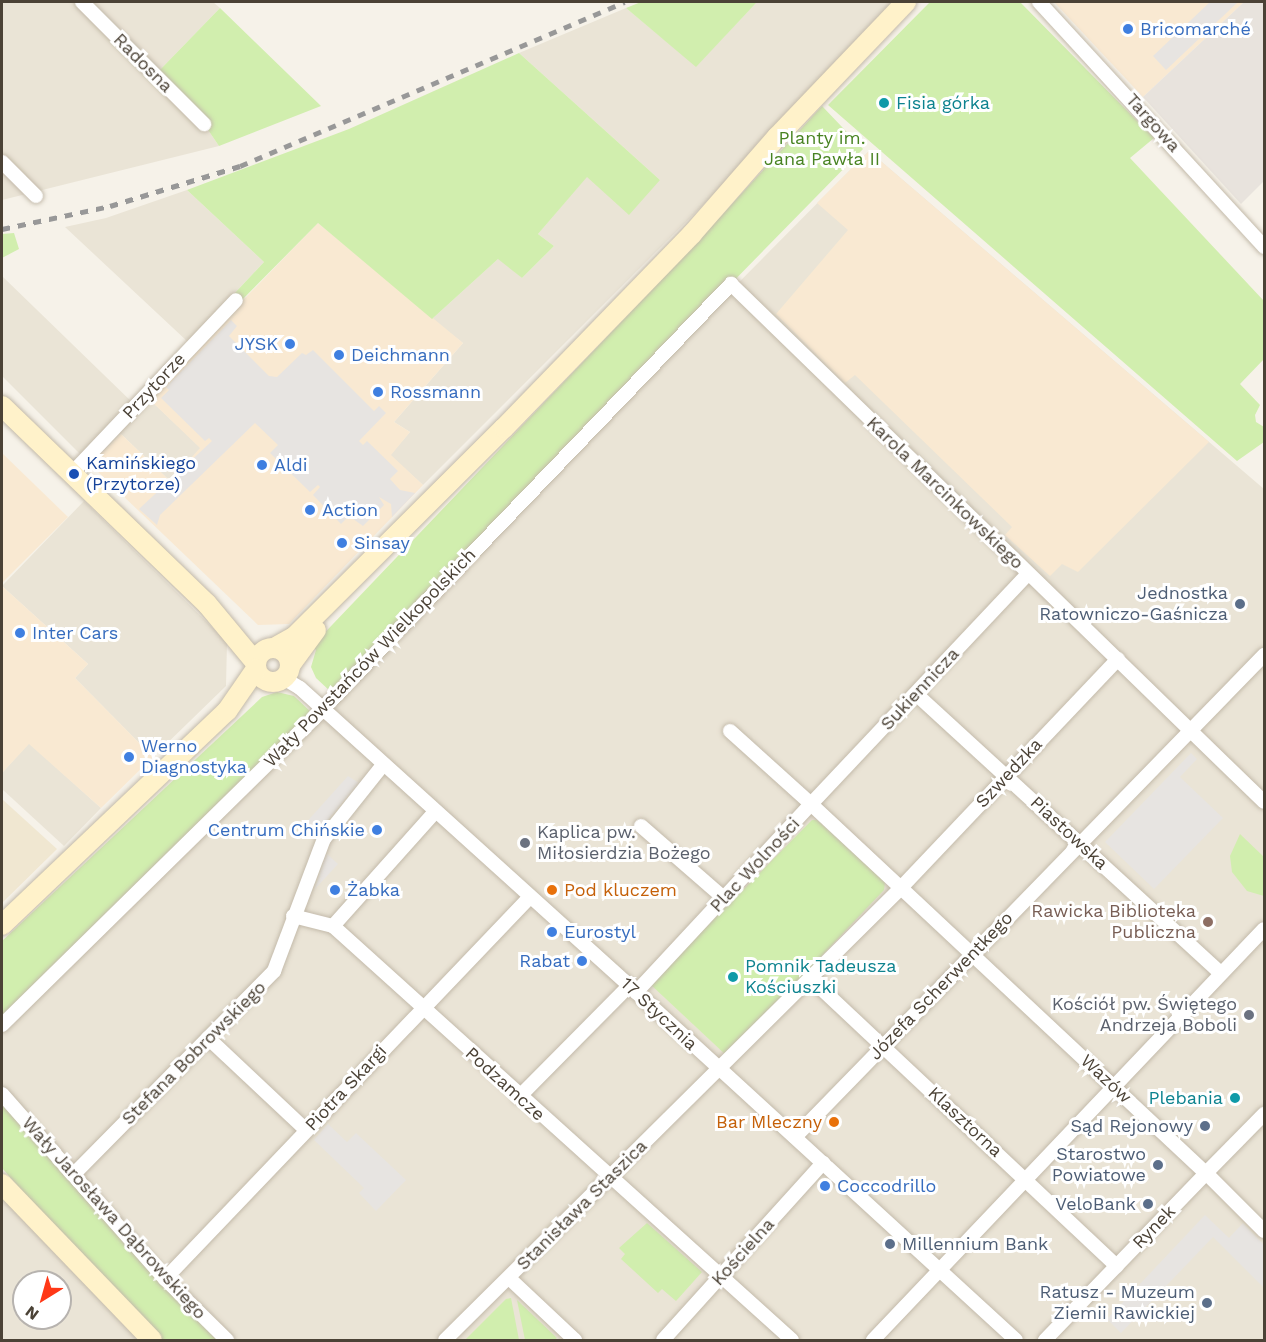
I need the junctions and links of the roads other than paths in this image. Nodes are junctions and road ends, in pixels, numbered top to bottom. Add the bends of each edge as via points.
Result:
1 (82, 2) edge
2 (906, 2) edge
3 (1038, 2) edge
4 (204, 124) dead end
5 (2, 162) edge
6 (36, 196) dead end
7 (1264, 247) edge
8 (731, 284) joint
9 (236, 300) dead end
10 (2, 406) edge
11 (504, 428) junction
12 (72, 473) junction
13 (1028, 574) junction
14 (1264, 656) edge
15 (1118, 659) junction
16 (275, 668) junction
17 (916, 694) junction
18 (322, 710) junction
19 (1191, 729) junction
20 (730, 731) dead end
21 (382, 766) junction
22 (1006, 776) junction
23 (1264, 802) edge
24 (811, 804) junction
25 (434, 813) junction
26 (641, 826) dead end
27 (1079, 843) junction
28 (901, 888) junction
29 (529, 898) junction
30 (725, 899) junction
31 (293, 916) junction
32 (2, 925) edge
33 (333, 926) junction
34 (1264, 929) edge
35 (971, 955) junction
36 (1221, 973) junction
37 (812, 980) junction
38 (633, 989) junction
39 (422, 1008) junction
40 (2, 1025) edge
41 (208, 1038) junction
42 (882, 1046) junction
43 (719, 1069) junction
44 (1113, 1086) junction
45 (2, 1094) edge
46 (519, 1097) junction
47 (1264, 1114) edge
48 (306, 1130) junction
49 (795, 1137) junction
50 (823, 1163) junction
51 (75, 1173) junction
52 (1206, 1173) junction
53 (1024, 1177) junction
54 (611, 1179) junction
55 (2, 1184) edge
56 (1264, 1231) edge
57 (1117, 1266) junction
58 (938, 1268) junction
59 (720, 1276) junction
60 (509, 1278) junction
61 (165, 1279) junction
62 (152, 1341) edge
63 (227, 1341) edge
64 (445, 1341) edge
65 (575, 1341) edge
66 (663, 1341) edge
67 (792, 1341) edge
68 (873, 1341) edge
69 (1016, 1341) edge
70 (1045, 1341) edge

1 - 4 street, Radosna
2 - 11 main road via 777,137 692,234
3 - 7 street, Targowa
5 - 6 street
8 - 13 street, Karola Marcinkowskiego
8 - 18 street, Wały Powstańców Wielkopolskich
9 - 12 street, Przytorze
10 - 12 main road
11 - 16 main road via 422,525
11 - 16 main road via 294,637
12 - 16 main road
13 - 15 street, Karola Marcinkowskiego
13 - 17 street, Sukiennicza
14 - 19 street, Józefa Scherwentkego
15 - 19 street, Karola Marcinkowskiego
15 - 22 street, Szwedzka
16 - 18 street, 17 Stycznia
16 - 32 main road
17 - 22 street, Piastowska
17 - 24 street, Sukiennicza
18 - 21 street, 17 Stycznia
18 - 40 street, Wały Powstańców Wielkopolskich
19 - 23 street, Karola Marcinkowskiego
19 - 27 street, Józefa Scherwentkego
20 - 24 street
21 - 25 street, 17 Stycznia
21 - 31 street, Stefana Bobrowskiego via 324,839
22 - 27 street, Piastowska
22 - 28 street, Szwedzka
24 - 28 street, Plac Wolności
24 - 30 street, Plac Wolności
25 - 29 street, 17 Stycznia
25 - 33 street
26 - 30 street
27 - 35 street, Józefa Scherwentkego
27 - 36 street, Piastowska
28 - 35 street, Wazów
28 - 37 street
29 - 38 street, 17 Stycznia
29 - 39 street, Piotra Skargi
30 - 38 street, Plac Wolności
31 - 33 street
31 - 41 street, Stefana Bobrowskiego via 274,971
33 - 39 street, Podzamcze
34 - 36 street
35 - 42 street, Józefa Scherwentkego
35 - 44 street, Wazów
36 - 44 street
37 - 42 street, Klasztorna
37 - 43 street
38 - 43 street, 17 Stycznia
38 - 46 street, Plac Wolności
39 - 46 street, Podzamcze
39 - 48 street, Piotra Skargi
41 - 48 street
41 - 51 street, Stefana Bobrowskiego
42 - 49 street, Józefa Scherwentkego
42 - 53 street, Klasztorna
43 - 49 street, 17 Stycznia
43 - 54 street, Stanisława Staszica
44 - 52 street, Wazów
44 - 53 street
45 - 51 street, Wały Jarosława Dąbrowskiego
46 - 54 street, Podzamcze
47 - 52 street, Rynek
48 - 61 street, Piotra Skargi
49 - 50 street, 17 Stycznia
50 - 58 street, 17 Stycznia
50 - 59 street, Kościelna
51 - 61 street, Wały Jarosława Dąbrowskiego
52 - 56 street
52 - 57 street, Rynek
53 - 57 street, Klasztorna
53 - 58 street
54 - 59 street, Podzamcze
54 - 60 street, Stanisława Staszica
55 - 62 main road
57 - 70 street, Rynek
58 - 68 street
58 - 69 street, 17 Stycznia
59 - 66 street, Kościelna
59 - 67 street, Podzamcze
60 - 64 street, Stanisława Staszica
60 - 65 street
61 - 63 street, Wały Jarosława Dąbrowskiego

